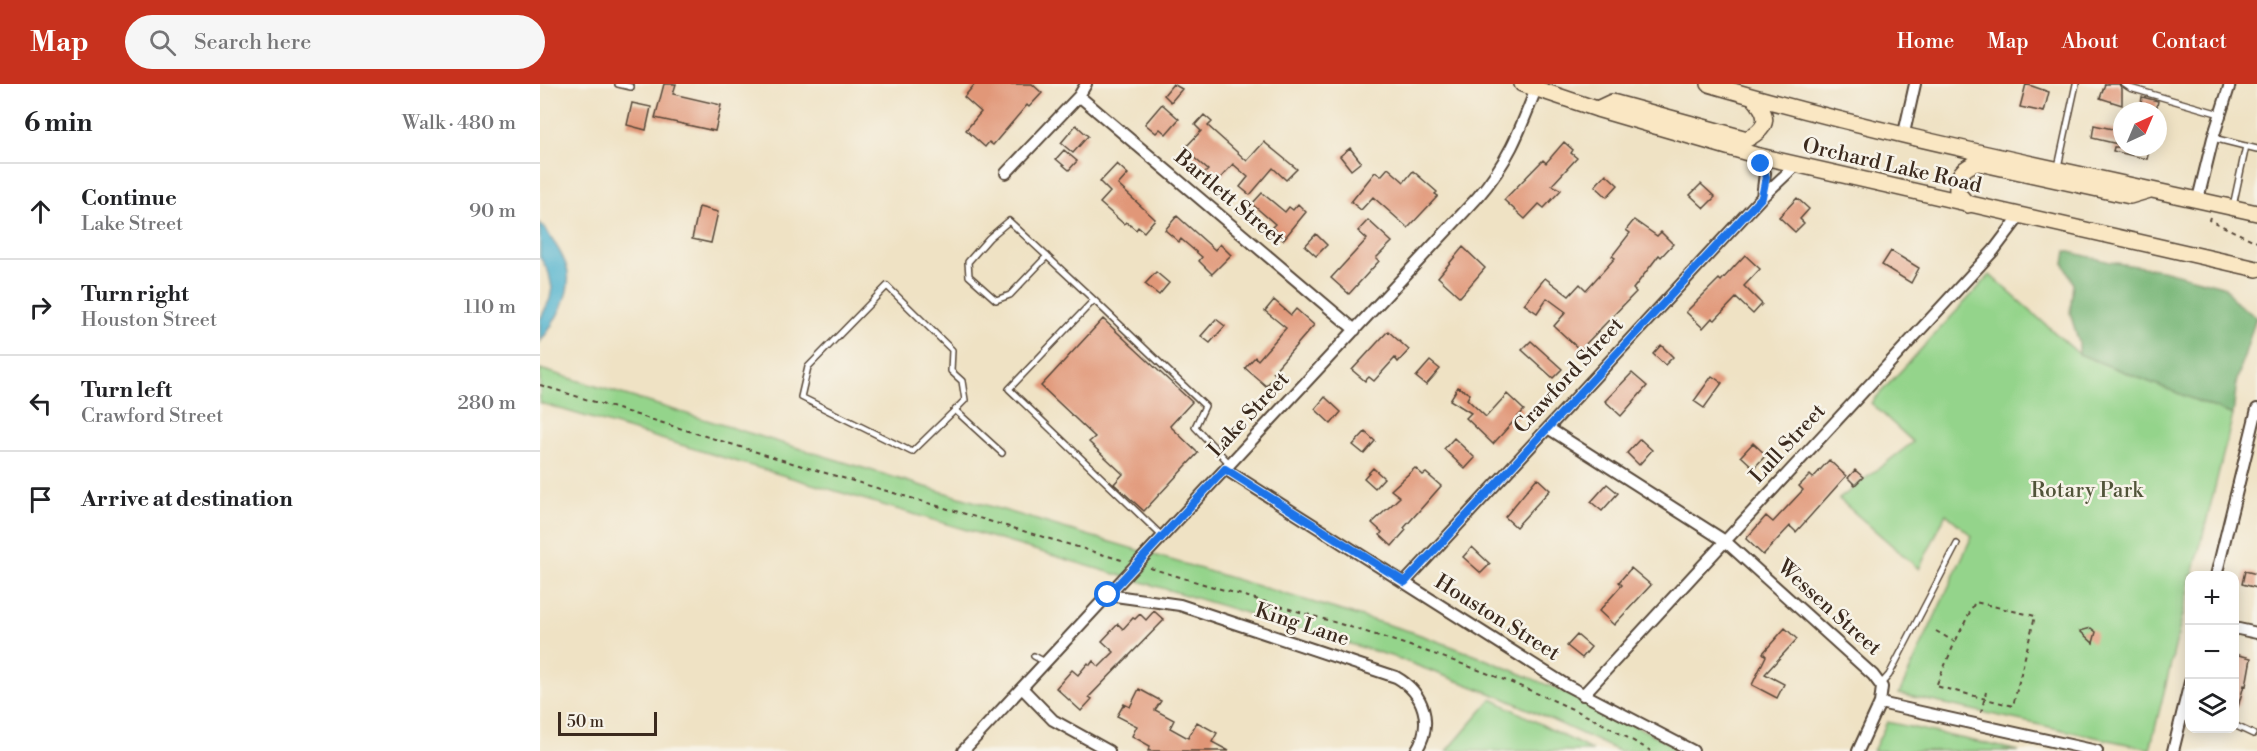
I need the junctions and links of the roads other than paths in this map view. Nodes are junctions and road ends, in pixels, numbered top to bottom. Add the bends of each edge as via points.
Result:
1 (618, 84) edge
2 (1086, 84) edge
3 (1709, 84) edge
4 (1915, 84) edge
5 (2076, 84) edge
6 (2124, 84) edge
7 (2230, 84) edge
8 (1529, 86) edge
9 (631, 87) dead end
10 (1079, 96) junction
11 (1754, 97) junction
12 (1597, 109) junction
13 (2220, 114) junction
14 (1904, 134) junction
15 (2213, 138) junction
16 (2247, 146) junction
17 (2257, 149) edge
18 (1755, 155) junction
19 (1796, 165) junction
20 (2057, 169) junction
21 (1006, 173) dead end
22 (2152, 189) junction
23 (1762, 197) junction
24 (2198, 200) junction
25 (1968, 205) junction
26 (2233, 207) junction
27 (2257, 213) edge
28 (2019, 217) junction
29 (1047, 256) junction
30 (2257, 270) edge
31 (1094, 300) junction
32 (1355, 330) junction
33 (2257, 409) edge
34 (955, 410) junction
35 (1548, 428) junction
36 (1002, 453) dead end
37 (1228, 466) junction
38 (1163, 537) junction
39 (1725, 541) junction
40 (1957, 544) dead end
41 (2217, 571) edge
42 (1405, 582) junction
43 (1108, 595) junction
44 (2239, 629) edge
45 (2257, 633) edge
46 (1034, 656) dead end
47 (1046, 663) junction
48 (1881, 684) junction
49 (1022, 687) junction
50 (1583, 694) junction
51 (1880, 704) junction
52 (2185, 713) edge
53 (2239, 727) edge
54 (2253, 734) dead end
55 (964, 751) edge
56 (1109, 751) edge
57 (1416, 751) edge
58 (1693, 751) edge
59 (1857, 751) edge
60 (2097, 751) edge
61 (2173, 751) edge

1 - 9 lane
2 - 10 street
3 - 11 main road, Orchard Lake Road
4 - 14 street
5 - 20 lane
6 - 13 lane
7 - 13 street
8 - 12 main road, Orchard Lake Road
8 - 32 street, Lake Street via 1512,150 1496,176
10 - 21 street
10 - 32 street, Bartlett Street
11 - 12 main road via 1766,117 1758,134 1747,139 1611,102
11 - 14 main road, Orchard Lake Road
12 - 18 main road, Orchard Lake Road
13 - 15 street
14 - 20 main road, Orchard Lake Road
15 - 16 lane
15 - 24 street
16 - 17 lane
16 - 26 lane
18 - 19 main road, Orchard Lake Road
18 - 23 street via 1765,173
19 - 23 street, Crawford Street
19 - 25 main road, Orchard Lake Road
20 - 22 main road, Orchard Lake Road
22 - 24 main road, Orchard Lake Road
22 - 25 main road via 2130,196 1979,163 1962,170 1958,177 1957,192
23 - 35 street, Crawford Street
24 - 26 main road, Orchard Lake Road
25 - 28 main road, Orchard Lake Road
26 - 27 main road, Orchard Lake Road
28 - 30 main road, Orchard Lake Road
28 - 39 street, Lull Street via 1994,250
29 - 29 lane via 1009,221 968,262 969,276 996,300 1010,295
29 - 31 lane
31 - 37 lane via 1205,406 1195,427
31 - 38 lane via 1009,389
32 - 37 street, Lake Street
33 - 41 street
34 - 34 lane via 912,452 801,397 808,368 887,286 952,350 951,371 962,381 965,399
34 - 36 lane
35 - 39 street, Wessen Street
35 - 42 street, Crawford Street
37 - 38 street, Lake Street
37 - 42 street, Houston Street
38 - 43 street, Lake Street
39 - 48 street, Wessen Street
39 - 50 street, Lull Street
40 - 48 lane
42 - 50 street, Houston Street
43 - 47 street, Lake Street
43 - 57 street, King Lane via 1180,605 1396,677 1416,693 1425,713 1426,731
44 - 45 street
46 - 47 lane
47 - 49 street, Lake Street
48 - 51 street, Wessen Street
49 - 55 street, Lake Street
49 - 56 street via 1053,720
50 - 58 street, Houston Street
51 - 59 street
51 - 60 street
52 - 61 street
53 - 54 lane

